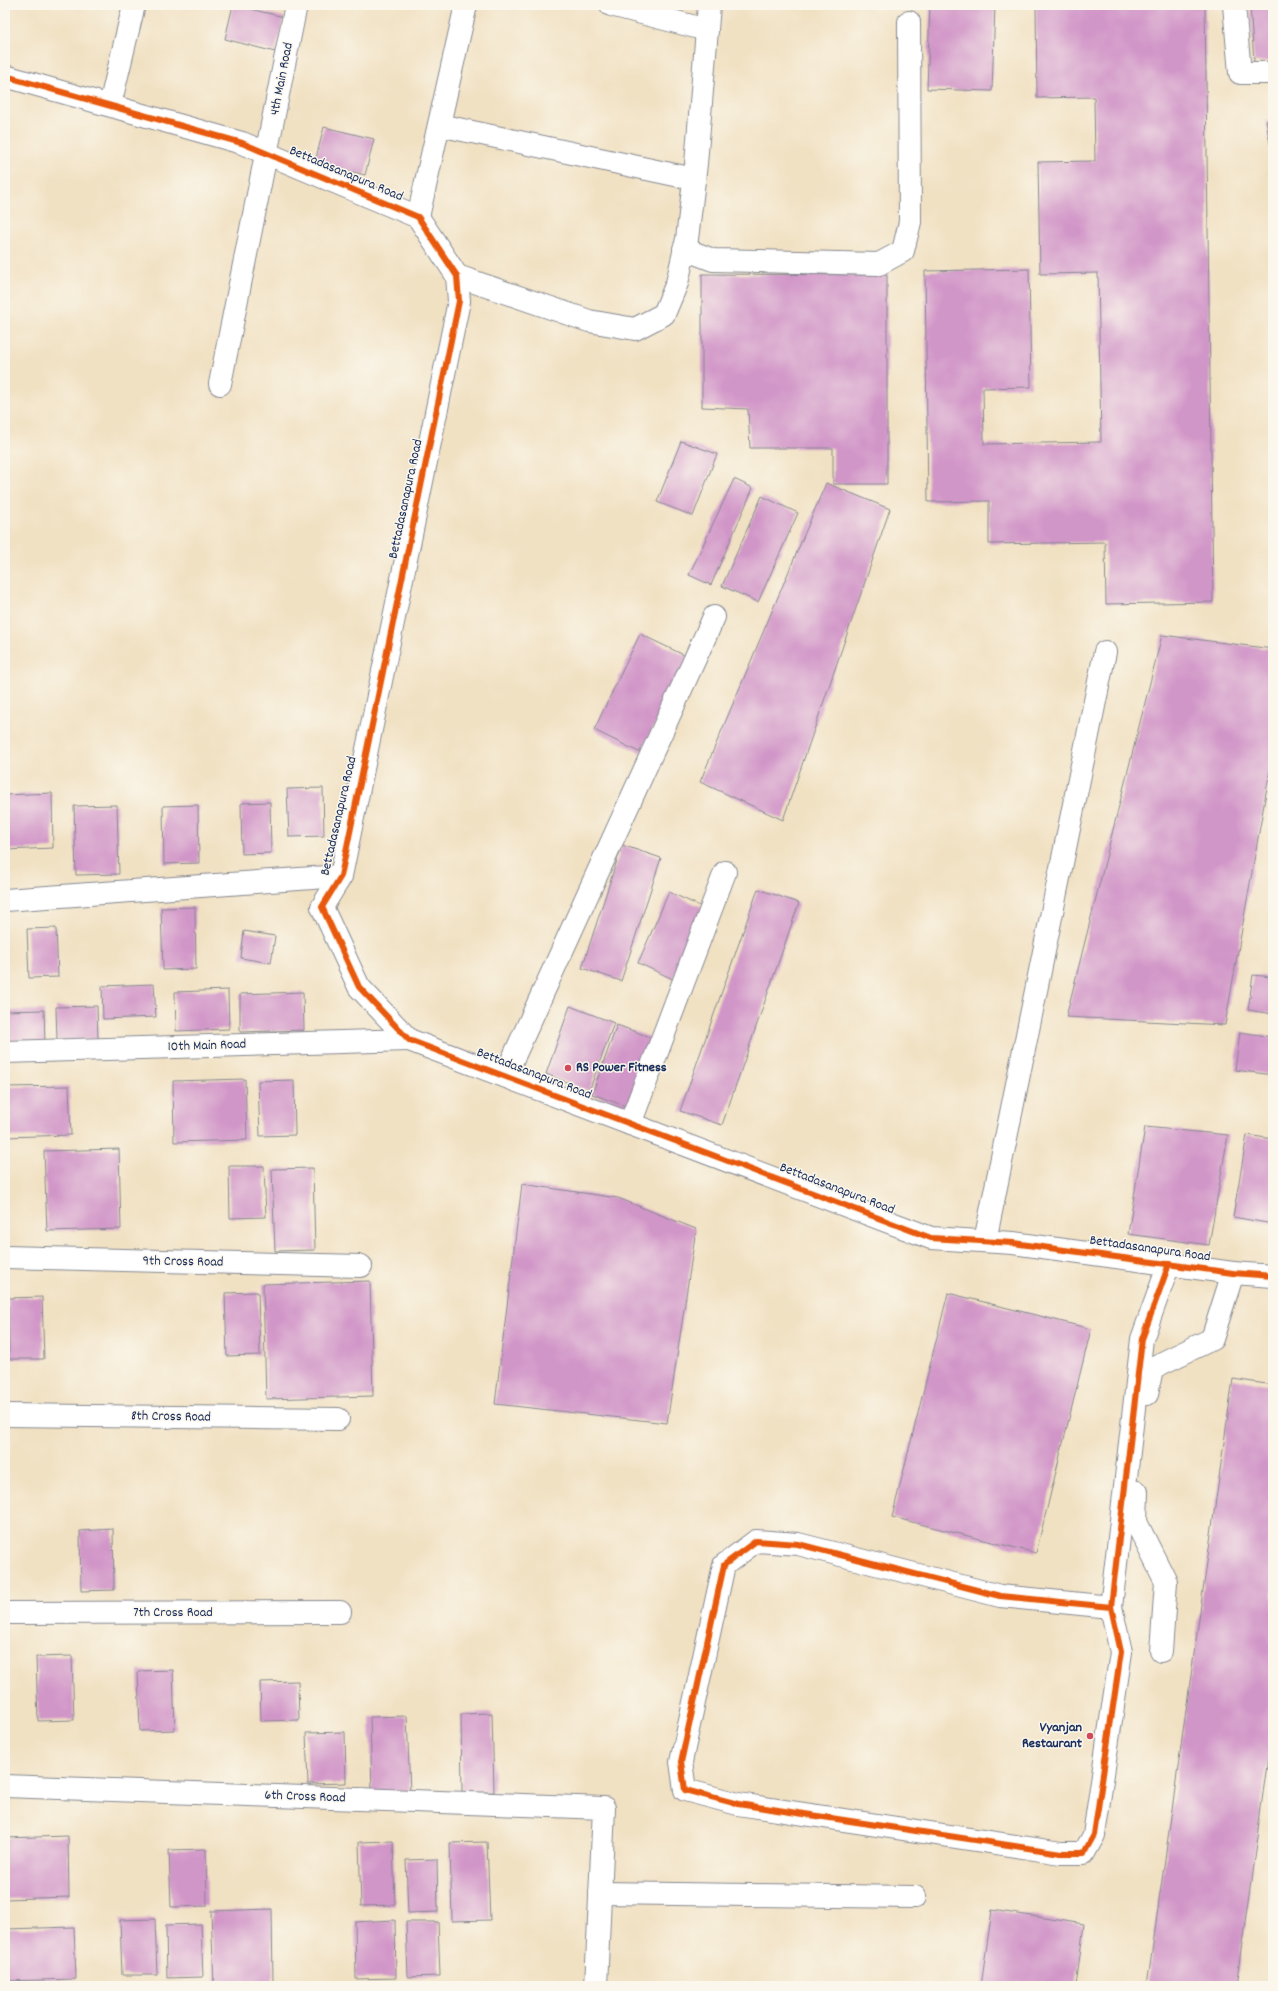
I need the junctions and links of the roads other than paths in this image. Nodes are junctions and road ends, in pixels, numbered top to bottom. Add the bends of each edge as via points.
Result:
1 (134, 5) edge
2 (296, 5) edge
3 (466, 5) edge
4 (611, 5) edge
5 (709, 5) edge
6 (1234, 5) edge
7 (909, 22) dead end
8 (707, 30) junction
9 (1273, 73) edge
10 (5, 76) edge
11 (110, 105) junction
12 (439, 125) junction
13 (267, 153) junction
14 (694, 179) junction
15 (418, 217) junction
16 (684, 249) junction
17 (457, 276) junction
18 (220, 384) dead end
19 (714, 617) dead end
20 (1105, 652) dead end
21 (725, 872) dead end
22 (341, 876) junction
23 (5, 900) edge
24 (409, 1040) junction
25 (5, 1052) edge
26 (505, 1076) junction
27 (630, 1124) junction
28 (985, 1241) junction
29 (5, 1257) edge
30 (1168, 1264) junction
31 (361, 1266) dead end
32 (1233, 1273) junction
33 (1273, 1276) edge
34 (5, 1415) edge
35 (338, 1419) dead end
36 (1111, 1607) junction
37 (340, 1612) dead end
38 (5, 1613) edge
39 (1161, 1651) dead end
40 (5, 1786) edge
41 (600, 1893) junction
42 (915, 1896) dead end
43 (596, 1986) edge

1 - 11 street
2 - 13 street, 4th Main Road
3 - 12 street
4 - 8 street
5 - 8 street
6 - 9 street via 1240,74
7 - 16 street via 910,222 903,251 879,264 714,260
8 - 14 street
10 - 11 street, Bettadasanapura Road
11 - 13 street, Bettadasanapura Road via 242,143
12 - 14 street
12 - 15 street
13 - 15 street, Bettadasanapura Road
13 - 18 street, 4th Main Road
14 - 16 street
15 - 17 street, Bettadasanapura Road
16 - 17 street via 677,283 664,314 634,329 589,321
17 - 22 street, Bettadasanapura Road via 459,301
19 - 26 street
20 - 28 street
21 - 27 street
22 - 23 street
22 - 24 street, Bettadasanapura Road via 322,907 359,987
24 - 25 street, 10th Main Road
24 - 26 street, Bettadasanapura Road
26 - 27 street, Bettadasanapura Road
27 - 28 street, Bettadasanapura Road via 931,1238
28 - 30 street, Bettadasanapura Road
29 - 31 street, 9th Cross Road
30 - 32 street, Bettadasanapura Road
30 - 36 street via 1142,1339
32 - 33 street, Bettadasanapura Road
32 - 39 street via 1212,1339 1152,1368 1142,1418 1137,1465 1136,1522 1166,1582
34 - 35 street, 8th Cross Road
36 - 36 street via 1121,1652 1094,1835 1084,1853 1061,1853 738,1804 685,1790 681,1762 724,1565 756,1541 798,1544 1000,1596
37 - 38 street, 7th Cross Road
40 - 41 street, 6th Cross Road via 604,1808
41 - 42 street
41 - 43 street

